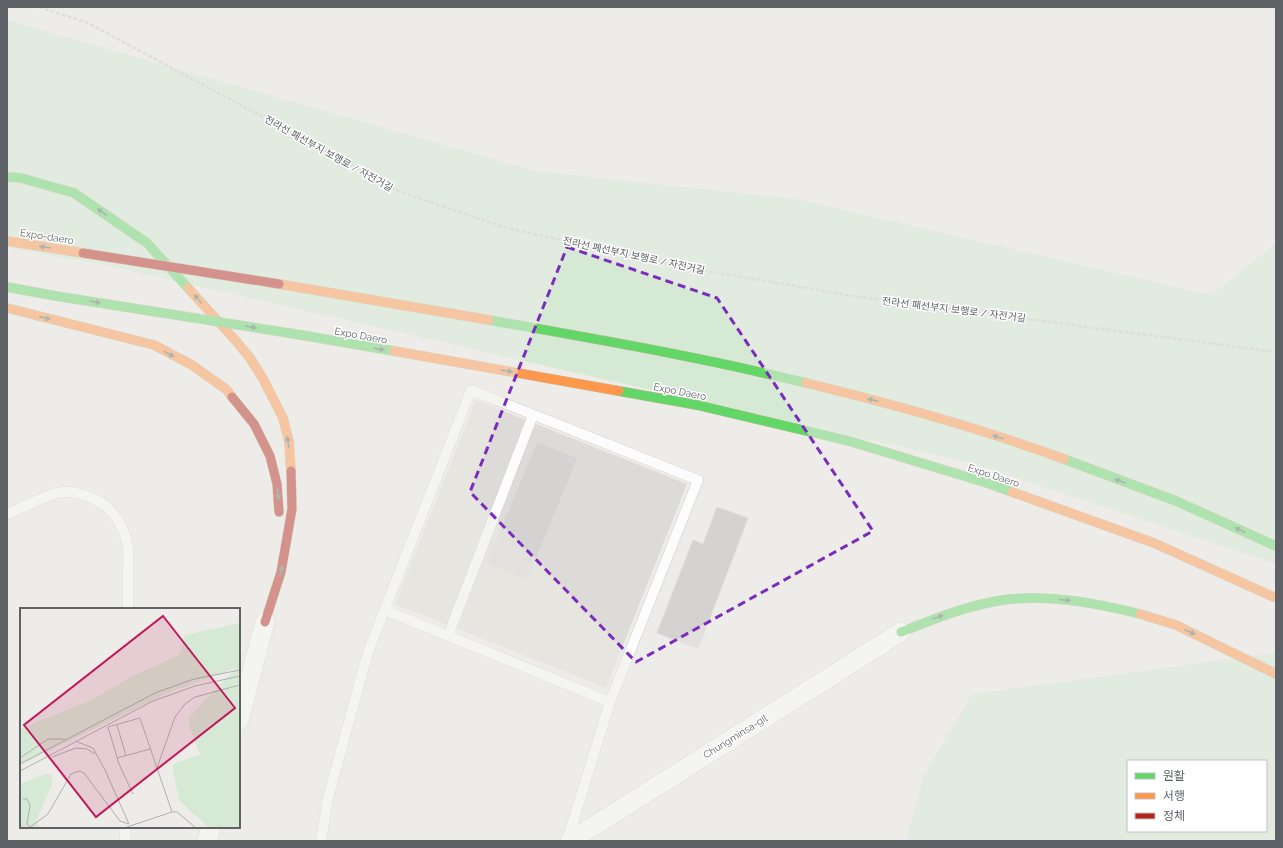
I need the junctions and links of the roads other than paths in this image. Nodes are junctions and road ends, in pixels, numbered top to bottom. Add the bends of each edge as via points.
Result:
1 (7, 177) edge
2 (7, 241) edge
3 (7, 287) edge
4 (7, 308) edge
5 (533, 414) junction
6 (7, 514) edge
7 (278, 518) dead end
8 (1276, 546) edge
9 (270, 577) dead end
10 (1276, 598) edge
11 (128, 608) edge
12 (385, 610) junction
13 (265, 622) junction
14 (901, 632) joint
15 (448, 636) junction
16 (1276, 674) edge
17 (610, 702) junction
18 (240, 716) edge
19 (125, 828) edge
20 (211, 828) edge
21 (125, 841) edge
22 (207, 841) edge
23 (321, 841) edge
24 (568, 841) edge

13 -> 1 highway via 281,572 292,509 289,442 283,418 262,377 236,341 147,243 74,193 21,178
8 -> 2 highway, Expo-daero, bridge via 1176,501 1036,449 891,404 780,376 602,340 340,294
3 -> 10 highway, Expo Daero, bridge via 295,334 697,405 849,441 987,484 1154,543
4 -> 7 highway via 154,346 192,365 226,390 254,424 270,456 277,484
5 - 12 lane via 472,390
5 - 15 lane
5 - 17 lane via 698,480
6 - 11 lane via 62,492 89,497 106,507 113,513 125,534 128,548
9 - 13 highway
12 - 15 lane
12 - 23 lane via 368,652 328,798
13 - 18 street
14 -> 16 highway via 983,603 1015,598 1072,600 1104,605 1164,621
14 - 24 street, Chungminsa-gil
15 - 17 lane
17 - 24 lane
19 - 21 lane
20 - 22 street

